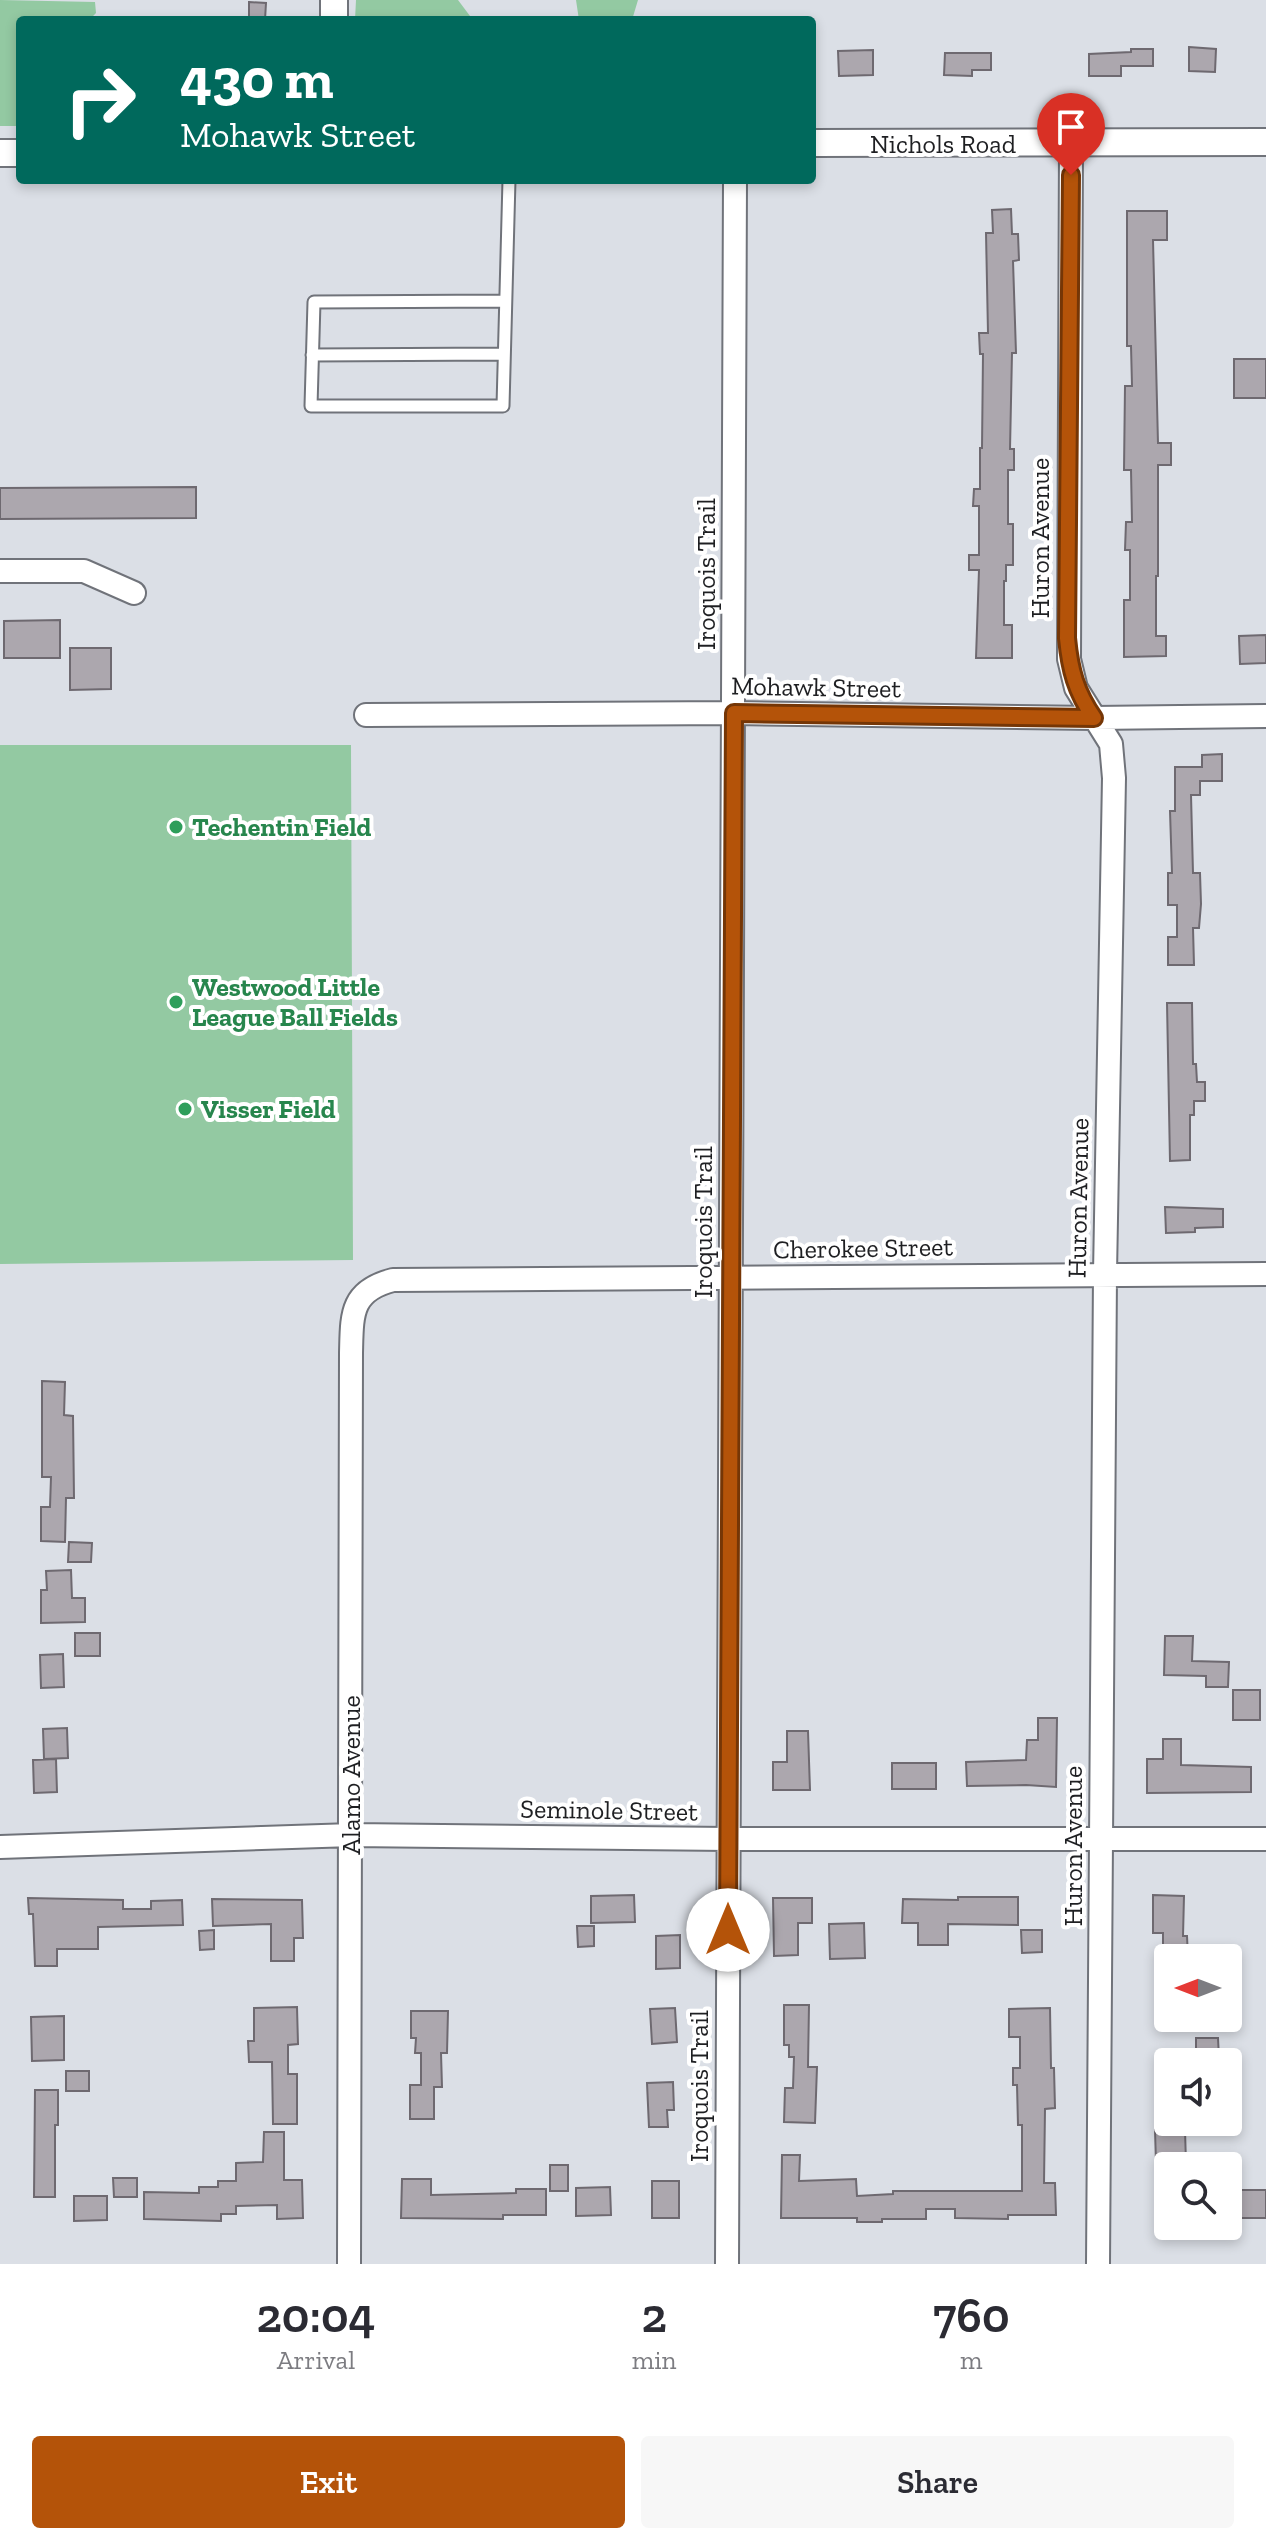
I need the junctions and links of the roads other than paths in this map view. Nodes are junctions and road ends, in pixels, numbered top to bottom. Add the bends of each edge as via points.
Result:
1 (1266, 142) edge
2 (816, 143) edge
3 (1071, 144) junction
4 (509, 184) edge
5 (735, 184) edge
6 (505, 301) junction
7 (504, 354) junction
8 (312, 355) junction
9 (0, 571) edge
10 (134, 593) dead end
11 (734, 713) junction
12 (366, 715) dead end
13 (1266, 716) edge
14 (1094, 718) junction
15 (1105, 1274) junction
16 (1266, 1274) edge
17 (731, 1278) junction
18 (367, 1292) joint
19 (352, 1835) junction
20 (728, 1839) junction
21 (1101, 1839) junction
22 (1266, 1839) edge
23 (0, 1847) edge
24 (349, 2264) edge
25 (727, 2264) edge
26 (1098, 2264) edge

1 - 3 street, Nichols Road
2 - 3 street, Nichols Road
3 - 14 street, Huron Avenue via 1067,638 1076,688
4 - 6 lane
5 - 11 street, Iroquois Trail
6 - 7 lane
6 - 8 lane via 314,302
7 - 8 lane
7 - 8 lane via 503,406 311,406
9 - 10 street via 84,571
11 - 12 street, Mohawk Street
11 - 14 street, Mohawk Street
11 - 17 street, Iroquois Trail
13 - 14 street, Mohawk Street
14 - 15 street, Huron Avenue via 1111,744 1114,778
15 - 16 street, Cherokee Street
15 - 17 street, Cherokee Street
15 - 21 street, Huron Avenue
17 - 18 street, Cherokee Street via 393,1280
17 - 20 street, Iroquois Trail
18 - 19 street, Alamo Avenue via 354,1307 351,1353
19 - 20 street, Seminole Street
19 - 23 street, Seminole Street
19 - 24 street, Alamo Avenue
20 - 21 street, Seminole Street
20 - 25 street, Iroquois Trail
21 - 22 street, Seminole Street
21 - 26 street, Huron Avenue

